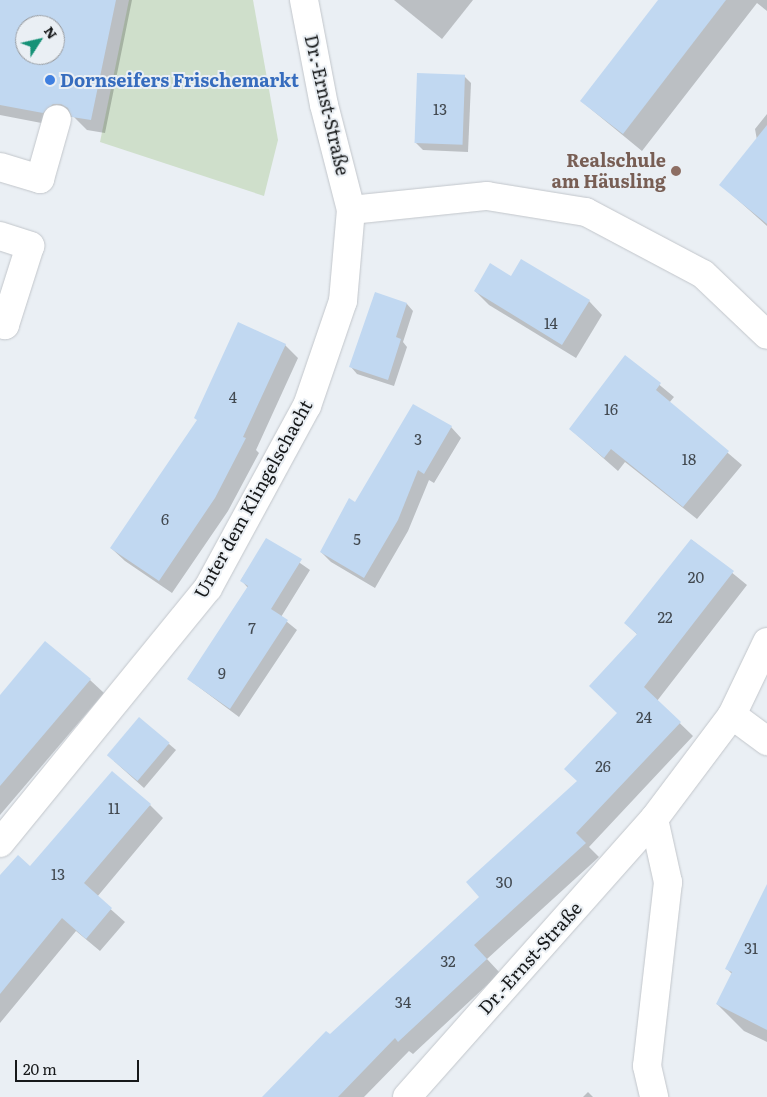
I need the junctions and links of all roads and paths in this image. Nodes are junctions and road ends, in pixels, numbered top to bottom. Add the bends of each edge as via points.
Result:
1 (304, 0) edge
2 (57, 119) dead end
3 (0, 167) edge
4 (351, 210) junction
5 (0, 236) edge
6 (343, 301) joint
7 (0, 323) edge
8 (767, 335) edge
9 (767, 642) edge
10 (732, 714) junction
11 (767, 741) edge
12 (654, 819) junction
13 (0, 843) edge
14 (407, 1097) edge
15 (654, 1097) edge

1 - 4 street, Dr.-Ernst-Straße via 324,105
2 - 3 street via 40,179
4 - 6 street, Dr.-Ernst-Straße
4 - 8 street via 487,196 586,212 703,274
5 - 7 street via 30,246 5,325
6 - 13 street, Unter dem Klingelschacht via 307,406 208,588
9 - 10 street, Dr.-Ernst-Straße
10 - 11 street
10 - 12 street, Dr.-Ernst-Straße
12 - 14 street, Dr.-Ernst-Straße
12 - 15 street via 668,882 647,1066

